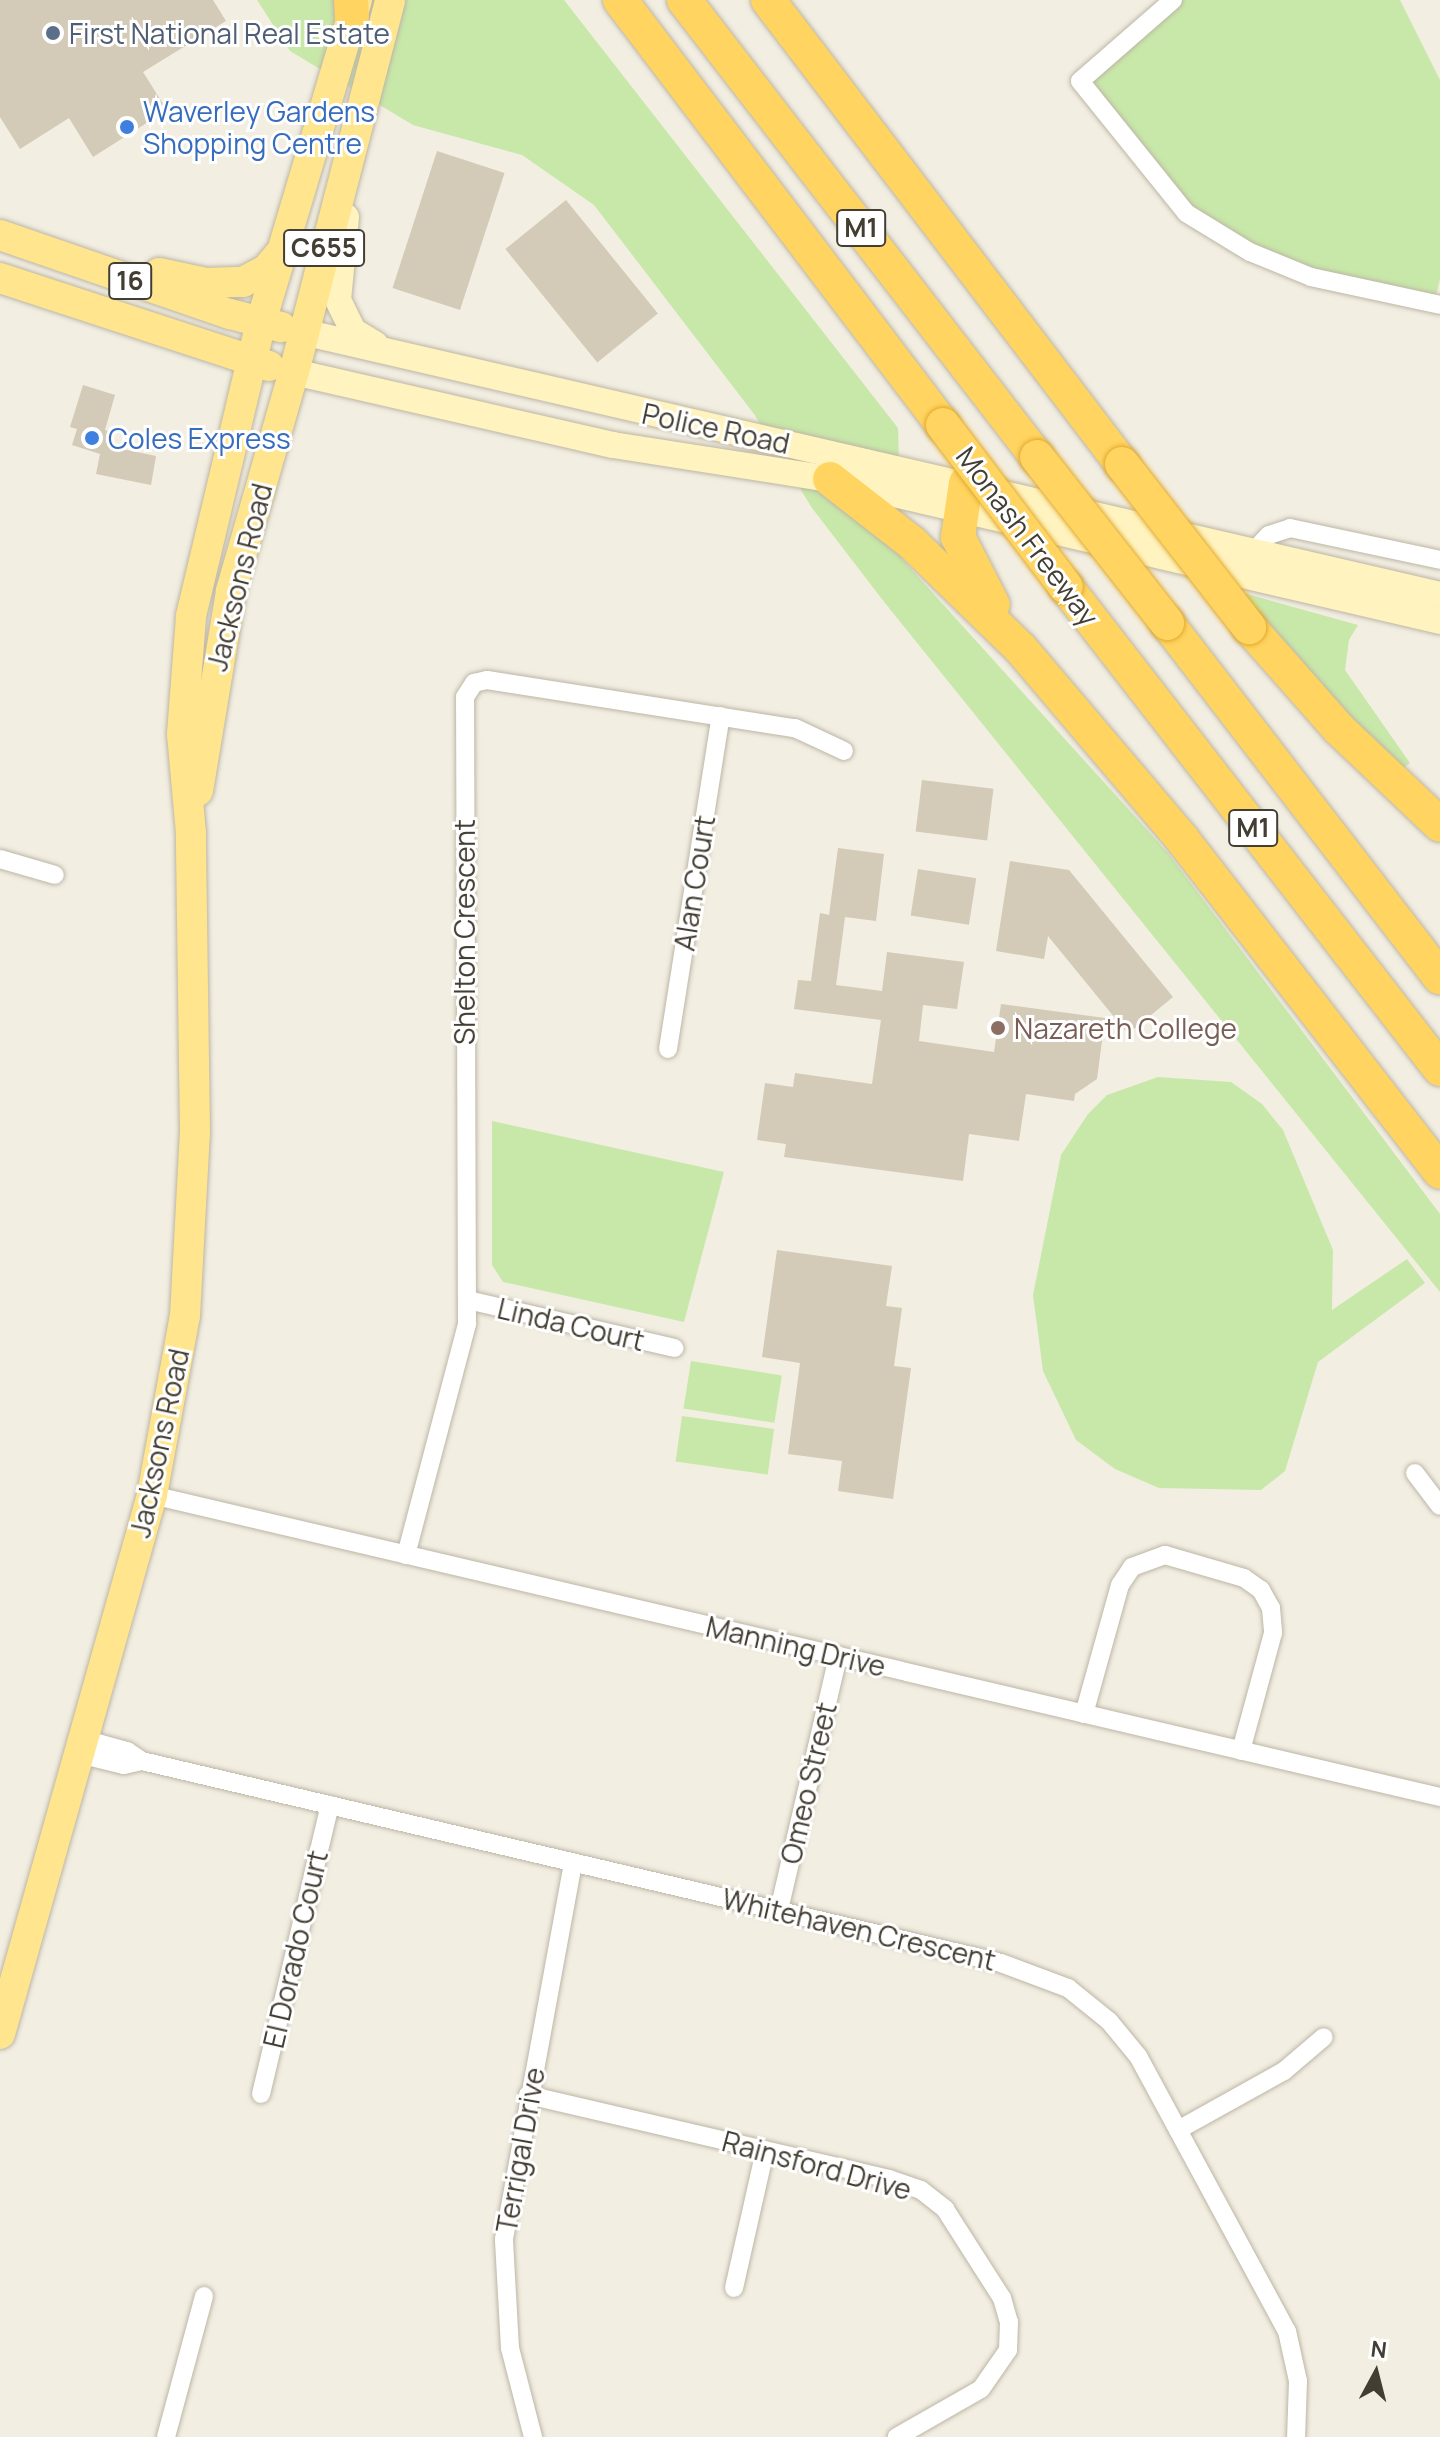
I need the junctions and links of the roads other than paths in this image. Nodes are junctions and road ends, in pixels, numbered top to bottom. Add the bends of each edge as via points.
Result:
1 (390, 0) edge
2 (620, 0) edge
3 (684, 0) edge
4 (768, 0) edge
5 (1173, 0) edge
6 (354, 6) edge
7 (347, 165) junction
8 (1, 235) edge
9 (284, 248) junction
10 (0, 278) edge
11 (1440, 305) edge
12 (261, 322) junction
13 (303, 332) junction
14 (390, 353) junction
15 (251, 361) junction
16 (294, 372) junction
17 (567, 396) junction
18 (613, 445) junction
19 (830, 479) junction
20 (964, 498) junction
21 (1253, 552) junction
22 (1440, 560) edge
23 (1440, 595) edge
24 (1440, 621) edge
25 (1021, 649) junction
26 (721, 716) junction
27 (844, 751) dead end
28 (1439, 824) edge
29 (191, 833) junction
30 (0, 859) edge
31 (55, 875) dead end
32 (1440, 977) edge
33 (668, 1049) dead end
34 (1440, 1069) edge
35 (1440, 1172) edge
36 (468, 1300) junction
37 (674, 1348) dead end
38 (1415, 1473) dead end
39 (152, 1495) junction
40 (1440, 1506) edge
41 (406, 1555) junction
42 (838, 1656) junction
43 (1084, 1714) junction
44 (81, 1746) junction
45 (1241, 1751) junction
46 (1440, 1797) edge
47 (330, 1805) junction
48 (573, 1862) junction
49 (779, 1910) junction
50 (0, 2034) edge
51 (1324, 2037) dead end
52 (261, 2094) dead end
53 (528, 2095) junction
54 (1178, 2130) junction
55 (765, 2150) junction
56 (734, 2288) dead end
57 (204, 2296) dead end
58 (166, 2437) edge
59 (533, 2437) edge
60 (897, 2437) edge
61 (1296, 2437) edge

1 - 7 main road, Jacksons Road / C655
2 - 34 highway, Monash Freeway / M1, bridge
3 - 32 highway, Monash Freeway / M1, bridge
4 - 28 highway, bridge via 1249,627 1339,729
5 - 11 street via 1080,81 1186,213 1250,252 1311,277
6 - 9 main road, Jacksons Road / C655
7 - 13 main road, Jacksons Road / C655
7 - 14 main road via 338,300 353,331
8 - 9 main road via 206,283 243,282 266,270
8 - 12 main road, Police Road / 16
9 - 12 main road, Jacksons Road / C655
10 - 15 main road, Police Road / 16
12 - 13 main road, Police Road / 16
12 - 15 main road, Jacksons Road / C655
13 - 14 main road, Police Road / 16
13 - 16 main road, Jacksons Road / C655
14 - 17 main road, Police Road / 16
15 - 16 main road, Police Road / 16
15 - 29 main road, Jacksons Road via 191,616 182,734
16 - 18 main road, Police Road / 16
16 - 29 main road, Jacksons Road via 231,591
17 - 18 main road via 598,415 632,426 631,439
17 - 20 main road, Police Road / 16
18 - 19 main road, Police Road / 16
19 - 20 main road, Police Road / 16
19 - 25 highway via 911,542
20 - 21 main road, Police Road / 16
20 - 24 main road, Police Road / 16
20 - 25 highway via 958,537 967,562
21 - 22 street via 1269,535 1290,528
21 - 23 main road, Police Road / 16
25 - 35 highway via 1182,839
26 - 27 street, Shelton Crescent via 795,728
26 - 33 street, Alan Court
26 - 36 street, Shelton Crescent via 487,680 474,683 465,697 463,1241
29 - 39 main road, Jacksons Road via 195,1133 185,1316
30 - 31 street
36 - 37 street, Linda Court
36 - 41 street, Shelton Crescent via 464,1340
38 - 40 street
39 - 41 street, Manning Drive
39 - 44 main road, Jacksons Road
41 - 42 street, Manning Drive
42 - 43 street, Manning Drive
42 - 49 street, Omeo Street
43 - 45 street, Manning Drive
43 - 45 street via 1120,1585 1132,1567 1165,1555 1244,1578 1261,1590 1271,1608 1273,1633
44 - 47 street, Whitehaven Crescent via 127,1751 142,1761
44 - 50 main road, Jacksons Road
45 - 46 street, Manning Drive
47 - 48 street, Whitehaven Crescent
47 - 52 street, El Dorado Court
48 - 49 street, Whitehaven Crescent
48 - 53 street, Terrigal Drive
49 - 54 street, Whitehaven Crescent via 1050,1978 1090,2004 1123,2036
51 - 54 street via 1284,2071
53 - 55 street, Rainsford Drive
53 - 59 street, Terrigal Drive via 507,2205 503,2275 510,2348
54 - 61 street, Whitehaven Crescent via 1293,2346 1299,2400
55 - 56 street
55 - 60 street, Rainsford Drive via 921,2190 957,2222 1002,2298 1010,2336 994,2377
57 - 58 street

